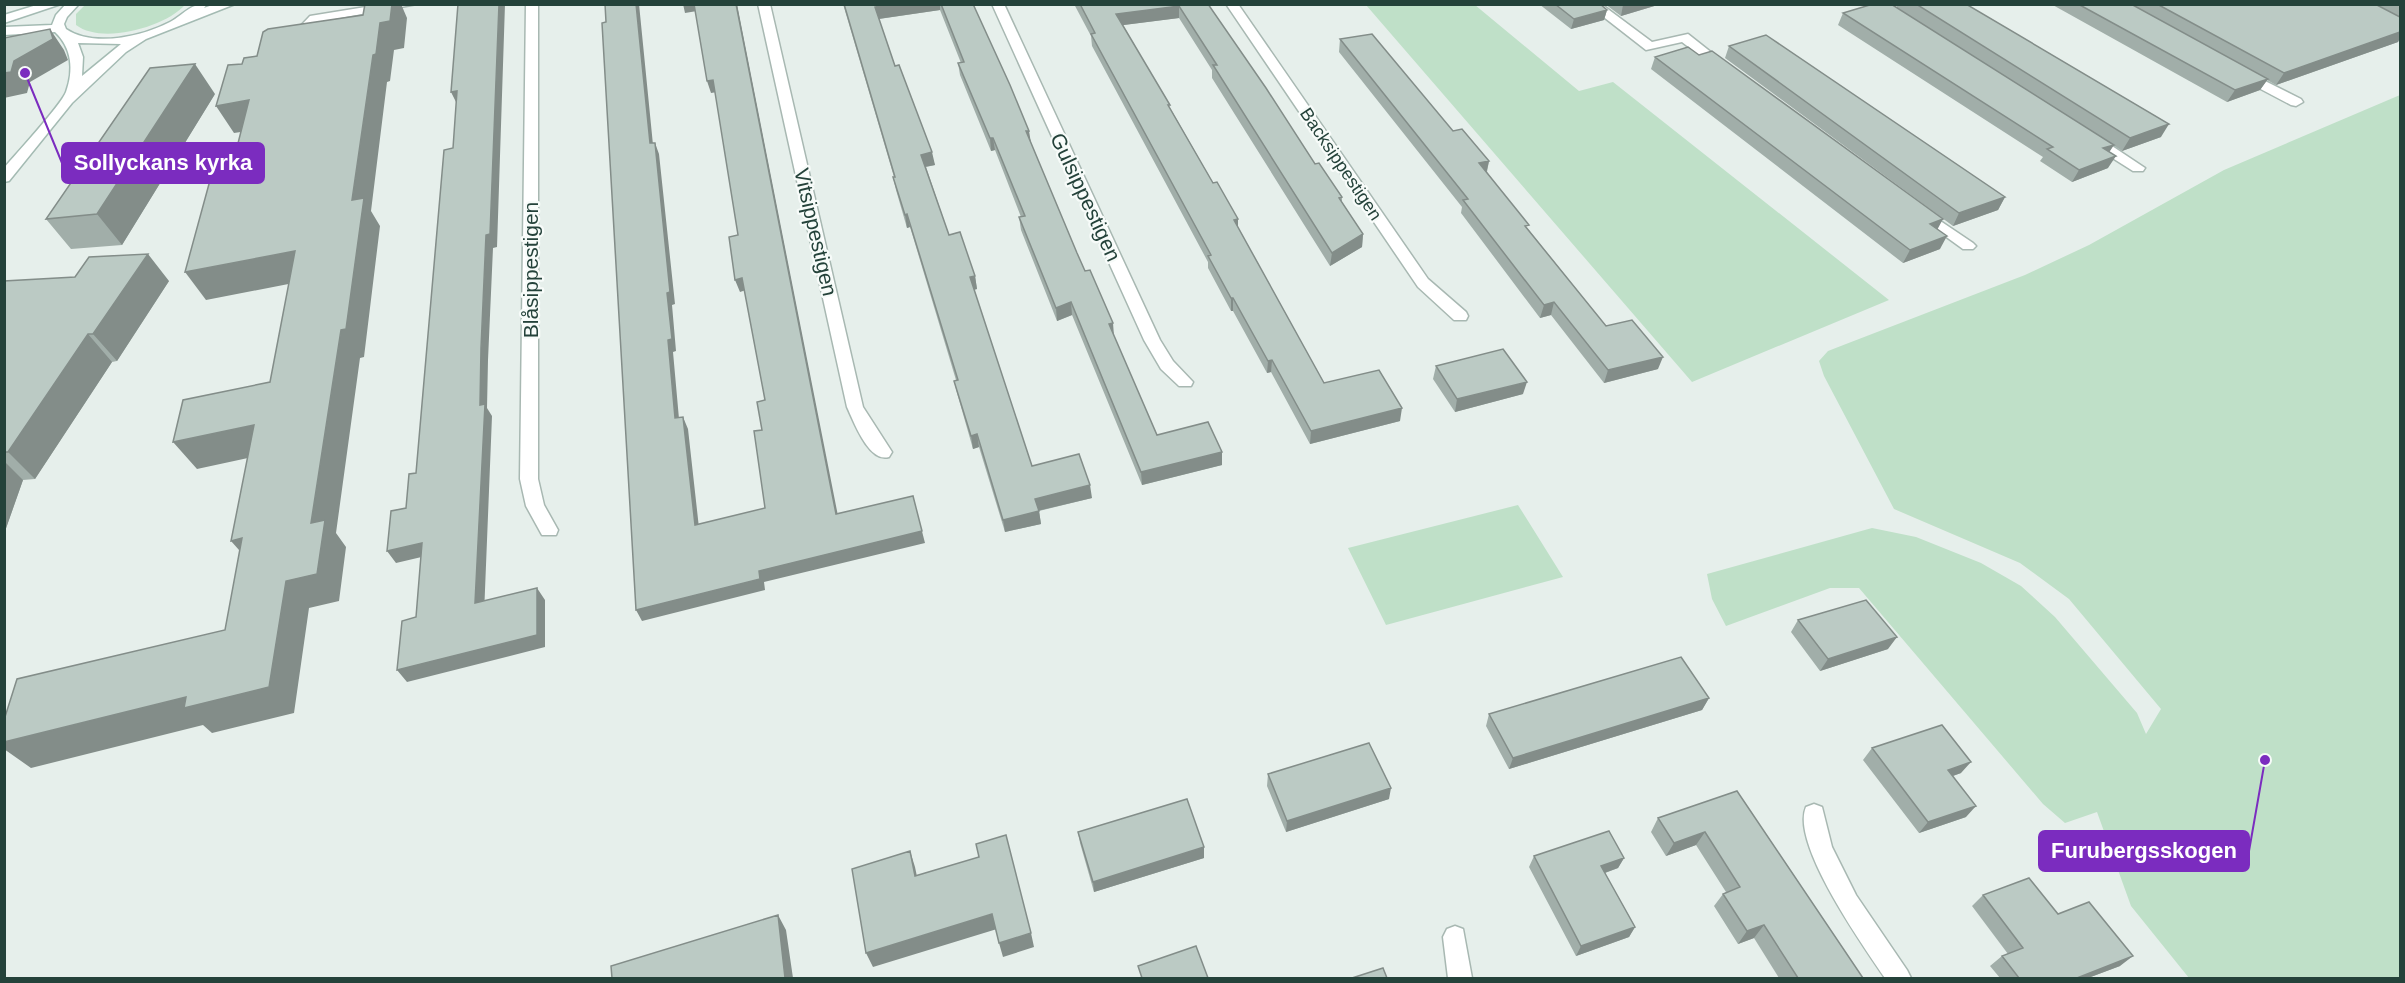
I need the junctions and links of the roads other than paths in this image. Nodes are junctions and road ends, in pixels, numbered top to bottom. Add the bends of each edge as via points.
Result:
1 (55, 4) edge
2 (73, 4) edge
3 (201, 4) edge
4 (228, 4) edge
5 (411, 4) edge
6 (532, 4) edge
7 (764, 4) edge
8 (998, 4) edge
9 (1232, 4) edge
10 (1593, 4) edge
11 (187, 17) junction
12 (4, 19) edge
13 (4, 32) edge
14 (63, 33) junction
15 (142, 36) junction
16 (282, 48) edge
17 (2224, 64) edge
18 (1737, 76) edge
19 (71, 95) junction
20 (2296, 102) dead end
21 (2078, 130) edge
22 (2138, 168) dead end
23 (4, 178) edge
24 (1910, 204) edge
25 (1968, 246) dead end
26 (1460, 316) dead end
27 (1185, 382) dead end
28 (883, 452) dead end
29 (549, 531) dead end
30 (1814, 814) dead end
31 (1455, 937) dead end
32 (1460, 978) edge
33 (1899, 978) edge

1 - 12 street
2 - 14 street via 60,19
3 - 11 street
4 - 11 street
5 - 16 street via 314,19
6 - 29 street, Blåsippestigen via 529,479 535,506
7 - 28 street, Vitsippestigen via 855,407
8 - 27 street, Gulsippestigen via 1152,340 1167,365
9 - 26 street, Backsippestigen via 1423,283
10 - 18 street via 1650,47 1684,37
11 - 15 street
13 - 14 street
14 - 15 street via 99,42
14 - 19 street via 74,44 78,63
15 - 19 street via 104,61
17 - 20 street
19 - 23 street
21 - 22 street
24 - 25 street
30 - 33 street via 1821,849 1848,903
31 - 32 street

